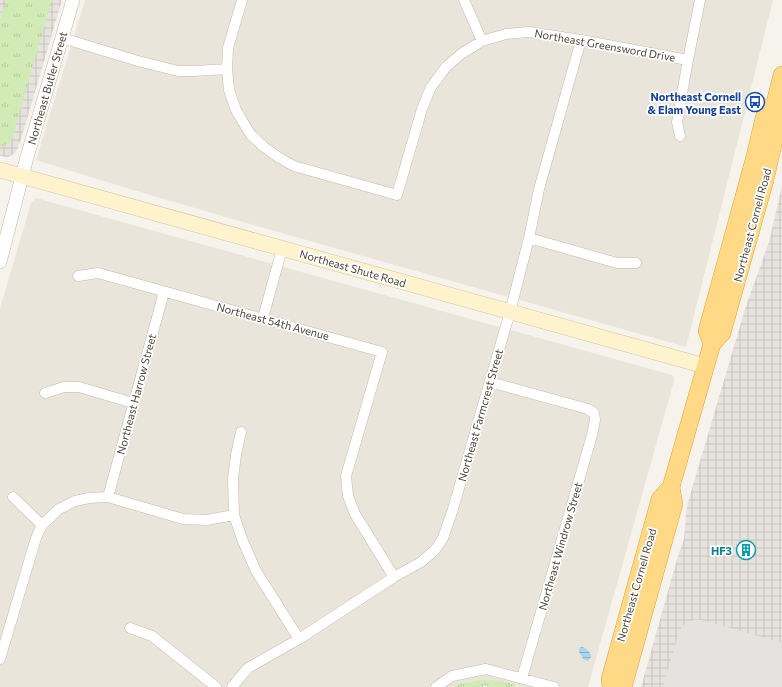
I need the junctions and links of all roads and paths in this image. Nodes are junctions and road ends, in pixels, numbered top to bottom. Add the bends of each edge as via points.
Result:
1 (73, 0) edge
2 (242, 0) edge
3 (464, 0) edge
4 (700, 0) edge
5 (62, 38) junction
6 (581, 40) junction
7 (482, 41) junction
8 (688, 60) junction
9 (227, 69) junction
10 (781, 82) edge
11 (680, 136) dead end
12 (0, 170) edge
13 (22, 176) junction
14 (529, 238) junction
15 (282, 248) junction
16 (0, 262) edge
17 (636, 263) dead end
18 (78, 276) dead end
19 (164, 292) junction
20 (510, 312) junction
21 (263, 318) junction
22 (705, 366) junction
23 (490, 382) junction
24 (45, 393) dead end
25 (133, 403) junction
26 (241, 432) dead end
27 (671, 487) junction
28 (13, 497) dead end
29 (108, 497) junction
30 (234, 515) junction
31 (42, 524) junction
32 (394, 577) junction
33 (5, 626) edge
34 (130, 628) dead end
35 (299, 639) junction
36 (0, 659) edge
37 (522, 678) junction
38 (216, 687) edge
39 (232, 687) edge
40 (436, 687) edge
41 (554, 687) edge
42 (611, 687) edge
43 (622, 687) edge

1 - 5 street, Northeast Butler Street
2 - 9 street, Northeast Greensword Drive via 228,48
3 - 7 street
4 - 8 street
5 - 9 street via 178,71
5 - 13 street, Northeast Butler Street
6 - 7 street, Northeast Greensword Drive via 529,32 506,34
6 - 8 street, Northeast Greensword Drive
6 - 14 street, Northeast Farmcrest Street via 539,189
7 - 9 street, Northeast Greensword Drive via 460,54 431,87 397,195 294,166 264,147 251,135 236,110
8 - 11 street via 677,122
10 - 22 highway, Northeast Cornell Road via 775,103 766,110 707,331 712,344
12 - 13 main road, Northeast Shute Road
13 - 15 main road, Northeast Shute Road
13 - 16 street, Northeast Butler Street
14 - 17 street via 617,263
14 - 20 street, Northeast Farmcrest Street
15 - 20 main road, Northeast Shute Road
15 - 21 street
18 - 19 street, Northeast 54th Avenue via 98,273
19 - 21 street, Northeast 54th Avenue
19 - 25 street, Northeast Harrow Street
20 - 22 main road, Northeast Shute Road
20 - 23 street, Northeast Farmcrest Street
21 - 32 street, Northeast 54th Avenue via 382,352 346,476 348,496 355,514
22 - 27 highway, Northeast Cornell Road
23 - 32 street, Northeast Farmcrest Street via 443,538 421,562
23 - 37 street, Northeast Windrow Street via 588,409 594,413 595,420
24 - 25 street via 64,387 79,388
25 - 29 street, Northeast Harrow Street
26 - 30 street via 233,478
27 - 42 highway, Northeast Cornell Road via 660,499 610,680
27 - 43 highway, Northeast Cornell Road via 674,504
28 - 31 street
29 - 30 street via 183,519 207,520
29 - 31 street via 75,501 59,509
30 - 35 street via 256,571
31 - 33 street
32 - 35 street, Northeast Farmcrest Street
33 - 36 street
34 - 38 street via 152,636
35 - 39 street, Northeast Farmcrest Street via 248,668
37 - 40 street via 486,669 452,676
37 - 41 street

